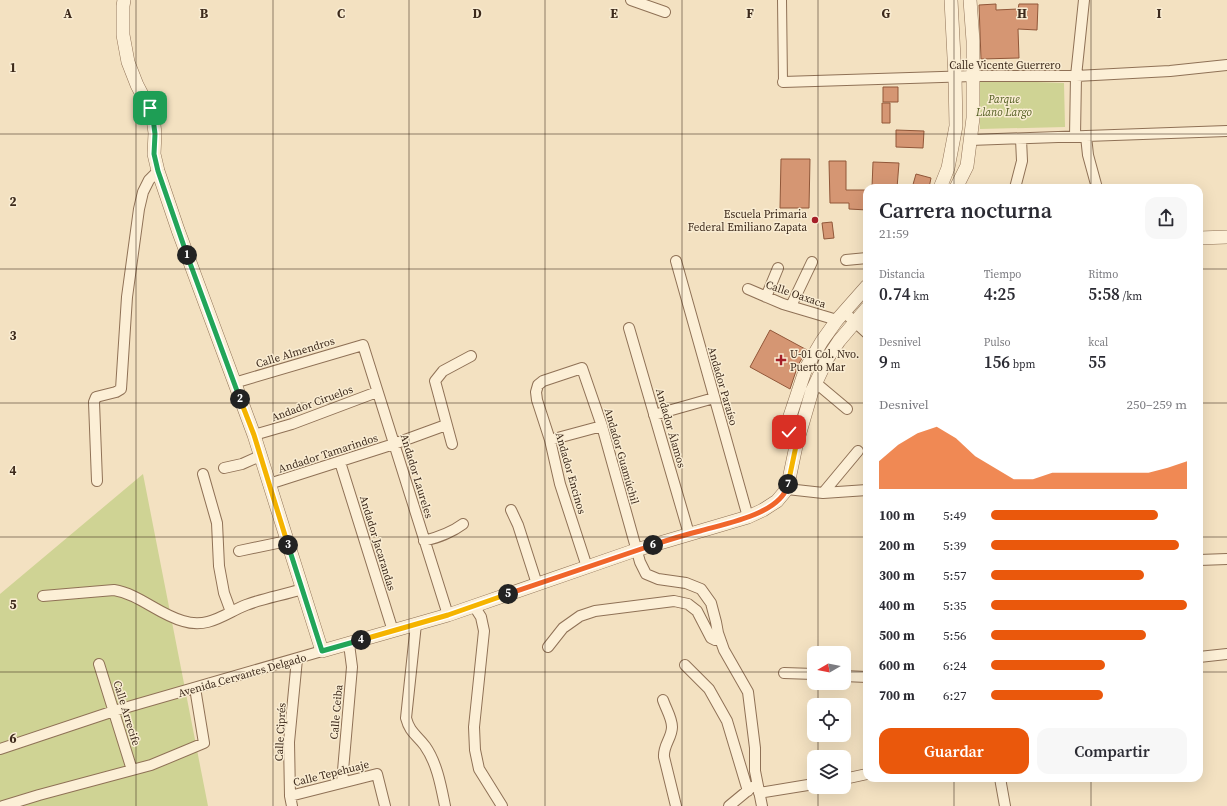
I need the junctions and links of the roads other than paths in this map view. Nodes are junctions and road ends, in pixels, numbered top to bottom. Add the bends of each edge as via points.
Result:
1 (124, 0) edge
2 (631, 0) edge
3 (782, 0) edge
4 (951, 0) edge
5 (970, 0) edge
6 (1084, 0) edge
7 (666, 12) dead end
8 (1227, 64) edge
9 (973, 76) junction
10 (1076, 76) junction
11 (955, 77) junction
12 (783, 82) joint
13 (1227, 131) edge
14 (1075, 136) junction
15 (1086, 136) junction
16 (1021, 139) junction
17 (970, 140) junction
18 (158, 171) junction
19 (942, 184) edge
20 (958, 184) edge
21 (1016, 184) edge
22 (1096, 184) edge
23 (1227, 237) edge
24 (1203, 238) edge
25 (863, 258) edge
26 (846, 260) dead end
27 (676, 261) dead end
28 (812, 262) dead end
29 (778, 268) dead end
30 (748, 289) dead end
31 (863, 290) edge
32 (766, 297) junction
33 (791, 306) junction
34 (863, 312) edge
35 (840, 316) junction
36 (854, 322) junction
37 (629, 328) dead end
38 (863, 330) edge
39 (363, 345) joint
40 (472, 356) dead end
41 (234, 383) junction
42 (538, 385) joint
43 (809, 387) junction
44 (378, 392) junction
45 (714, 398) junction
46 (848, 409) dead end
47 (654, 415) junction
48 (446, 425) junction
49 (602, 426) junction
50 (254, 435) junction
51 (550, 440) junction
52 (394, 444) junction
53 (452, 444) dead end
54 (858, 451) dead end
55 (260, 456) junction
56 (340, 462) junction
57 (224, 468) dead end
58 (203, 474) dead end
59 (97, 481) dead end
60 (269, 484) junction
61 (787, 489) junction
62 (863, 490) edge
63 (823, 493) junction
64 (511, 510) dead end
65 (748, 517) junction
66 (463, 524) dead end
67 (689, 534) junction
68 (424, 541) junction
69 (287, 542) junction
70 (636, 550) junction
71 (239, 551) dead end
72 (1227, 559) edge
73 (1203, 560) edge
74 (587, 567) junction
75 (537, 584) junction
76 (302, 589) junction
77 (43, 596) dead end
78 (474, 606) junction
79 (231, 612) junction
80 (448, 615) junction
81 (416, 624) junction
82 (393, 631) junction
83 (720, 639) junction
84 (349, 644) junction
85 (548, 646) dead end
86 (322, 651) junction
87 (1227, 654) edge
88 (1203, 657) edge
89 (298, 658) junction
90 (99, 664) dead end
91 (685, 665) dead end
92 (784, 673) dead end
93 (807, 674) edge
94 (851, 677) edge
95 (863, 678) edge
96 (195, 688) junction
97 (663, 700) dead end
98 (114, 711) junction
99 (0, 749) edge
100 (132, 770) junction
101 (863, 775) edge
102 (851, 777) edge
103 (342, 782) junction
104 (1001, 782) edge
105 (807, 785) edge
106 (758, 789) junction
107 (748, 791) junction
108 (291, 801) edge
109 (2, 806) edge
110 (385, 806) edge
111 (445, 806) edge
112 (502, 806) edge
113 (676, 806) edge
114 (729, 806) edge
115 (762, 806) edge
116 (1005, 806) edge

1 - 18 street via 123,35 128,62 153,118 154,154
2 - 7 street
3 - 12 street
4 - 11 street
5 - 9 street
6 - 10 street
8 - 10 street, Calle Vicente Guerrero via 1170,72
9 - 10 street, Calle Vicente Guerrero
9 - 11 street, Calle Vicente Guerrero
9 - 17 street
10 - 14 street
11 - 12 street, Calle Vicente Guerrero
11 - 19 street via 956,126 948,168
13 - 15 street
14 - 15 street
14 - 16 street
15 - 22 street
16 - 17 street
16 - 21 street via 1022,161
17 - 20 street via 967,166
18 - 41 street
18 - 59 street via 149,180 139,209 127,297 121,389 96,397 94,402
23 - 24 street
25 - 26 street
27 - 45 street, Andador Paraíso
28 - 33 street
29 - 32 street
30 - 32 street, Calle Oaxaca
31 - 35 street
32 - 33 street, Calle Oaxaca
33 - 35 street, Calle Oaxaca
34 - 36 street
35 - 36 street, Calle Oaxaca
35 - 43 street via 806,368
36 - 38 street, Calle Oaxaca
36 - 43 street
37 - 47 street, Andador Álamos
39 - 41 street, Calle Almendros
39 - 44 street, Andador Laureles
40 - 48 street via 443,371 436,382
41 - 50 street
42 - 49 street, Andador Guamúchil via 582,368
42 - 51 street, Andador Encinos via 537,400
43 - 46 street
43 - 61 street via 790,416 789,432 796,446
44 - 50 street, Andador Ciruelos via 292,424
44 - 52 street, Andador Laureles
45 - 47 street
45 - 65 street, Andador Paraíso
47 - 67 street, Andador Álamos
48 - 52 street, Andador Tamarindos
48 - 53 street
49 - 51 street
49 - 70 street, Andador Guamúchil
50 - 55 street
51 - 74 street, Andador Encinos via 560,484
52 - 56 street, Andador Tamarindos
52 - 68 street, Andador Laureles
54 - 63 street
55 - 57 street
55 - 60 street
56 - 60 street, Andador Tamarindos
56 - 82 street, Andador Jacarandas
58 - 79 street via 217,523 219,566
60 - 69 street
61 - 63 street
61 - 65 street, Avenida Cervantes Delgado via 778,501
62 - 63 street
64 - 75 street
65 - 67 street, Avenida Cervantes Delgado
66 - 68 street via 443,536
67 - 70 street, Avenida Cervantes Delgado
68 - 80 street, Andador Laureles
69 - 71 street
69 - 76 street
70 - 74 street, Avenida Cervantes Delgado
70 - 83 street, Andador Guamúchil via 646,574 701,589 711,603
72 - 73 street
74 - 75 street, Avenida Cervantes Delgado
75 - 78 street, Avenida Cervantes Delgado
76 - 79 street
76 - 86 street
77 - 79 street via 114,590 124,592 171,617 201,624
78 - 80 street, Avenida Cervantes Delgado
78 - 112 street via 481,617 484,631 474,727 475,750 479,769
80 - 81 street, Avenida Cervantes Delgado
81 - 82 street, Avenida Cervantes Delgado
81 - 111 street via 406,718 409,728 425,746 435,765
82 - 84 street, Avenida Cervantes Delgado
83 - 85 street via 711,638 697,612 688,604 674,601 585,614 563,628
83 - 106 street via 748,692
84 - 86 street, Avenida Cervantes Delgado
84 - 103 street, Calle Ceiba via 352,667
86 - 89 street, Avenida Cervantes Delgado
87 - 88 street
89 - 96 street, Avenida Cervantes Delgado
89 - 108 street, Calle Ciprés via 289,742
90 - 98 street, Calle Arrecife
91 - 107 street via 709,689 727,721
92 - 93 street
94 - 95 street
96 - 98 street, Avenida Cervantes Delgado
96 - 100 street via 204,743
97 - 113 street via 672,728 663,751
98 - 99 street, Avenida Cervantes Delgado
98 - 100 street, Calle Arrecife
100 - 109 street
101 - 102 street
103 - 108 street, Calle Tepehuaje
103 - 110 street, Calle Tepehuaje via 377,774
104 - 116 street
105 - 106 street
106 - 107 street
106 - 115 street
107 - 114 street

